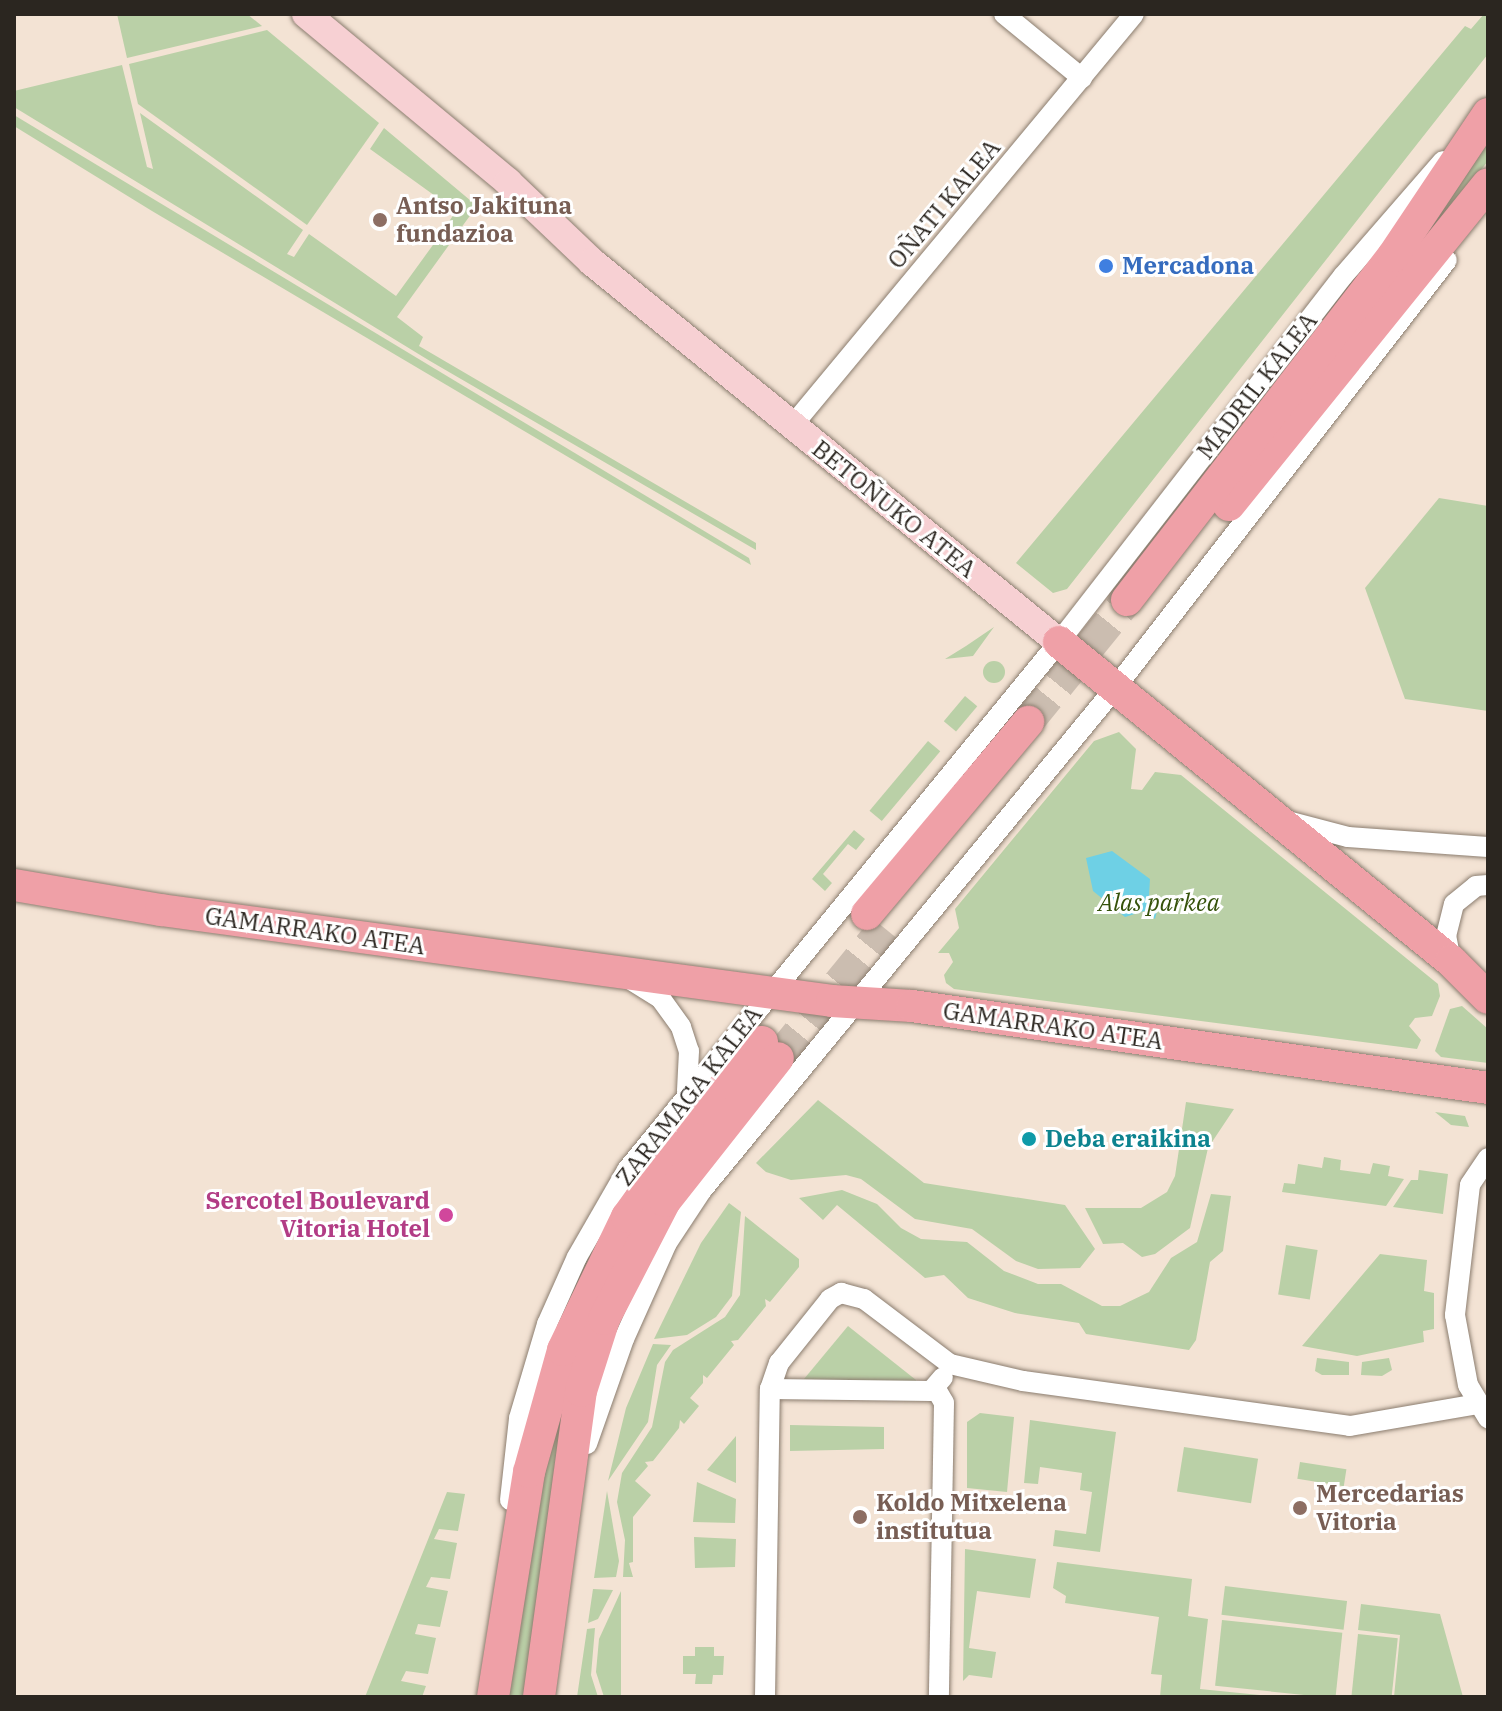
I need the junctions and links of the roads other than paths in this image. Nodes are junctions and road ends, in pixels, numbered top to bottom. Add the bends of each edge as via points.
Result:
1 (306, 14) edge
2 (1004, 14) edge
3 (1134, 14) edge
4 (1082, 78) junction
5 (1488, 114) edge
6 (1467, 141) junction
7 (1488, 186) edge
8 (792, 426) junction
9 (1059, 642) junction
10 (1116, 687) junction
11 (1036, 729) tunnel mouth
12 (1270, 816) junction
13 (1488, 847) edge
14 (14, 885) edge
15 (1488, 885) edge
16 (876, 921) tunnel mouth
17 (1451, 961) junction
18 (617, 971) junction
19 (771, 991) junction
20 (1488, 998) edge
21 (854, 1002) junction
22 (1488, 1088) edge
23 (686, 1093) junction
24 (1488, 1158) edge
25 (950, 1364) junction
26 (770, 1389) junction
27 (936, 1389) junction
28 (1483, 1411) edge
29 (566, 1521) junction
30 (494, 1690) edge
31 (539, 1697) edge
32 (765, 1697) edge
33 (939, 1697) edge

1 - 8 main road, BETOÑUKO ATEA via 508,182 592,262
2 - 4 street
3 - 4 street, OÑATI KALEA
4 - 8 street, OÑATI KALEA
5 - 6 main road, MADRIL KALEA
6 - 7 main road, MADRIL KALEA via 1393,256 1134,609
6 - 9 street, MADRIL KALEA via 1436,166 1343,276
7 - 10 street, MADRIL KALEA via 1455,249
8 - 9 main road, BETOÑUKO ATEA
9 - 10 main road, BETOÑUKO ATEA
9 - 19 street, ZARAMAGA KALEA
10 - 12 main road, BETOÑUKO ATEA
10 - 21 street, ZARAMAGA KALEA
11 - 16 main road
12 - 13 street via 1348,837
12 - 17 main road, BETOÑUKO ATEA
14 - 18 main road, GAMARRAKO ATEA
15 - 17 street via 1476,886 1454,904 1446,936
17 - 20 main road, BETOÑUKO ATEA
18 - 19 main road, GAMARRAKO ATEA
18 - 23 street, GAMARRAKO ATEA via 661,999 681,1027 689,1051
19 - 21 main road, GAMARRAKO ATEA
19 - 23 street, ZARAMAGA KALEA
21 - 22 main road, GAMARRAKO ATEA
21 - 29 street, ZARAMAGA KALEA via 738,1141 667,1243 594,1417
23 - 30 street, ZARAMAGA KALEA via 610,1198 577,1257 543,1337 519,1418
24 - 28 street via 1470,1185 1455,1315 1462,1364
25 - 26 street via 864,1299 841,1293 830,1299 779,1363
25 - 27 street
25 - 28 street via 1074,1389 1350,1426
26 - 27 street
26 - 32 street
27 - 33 street via 944,1403
29 - 30 main road, ZARAMAGA KALEA via 581,1391 604,1319 665,1201 770,1050 658,1170 582,1303 542,1413
29 - 31 main road, ZARAMAGA KALEA

